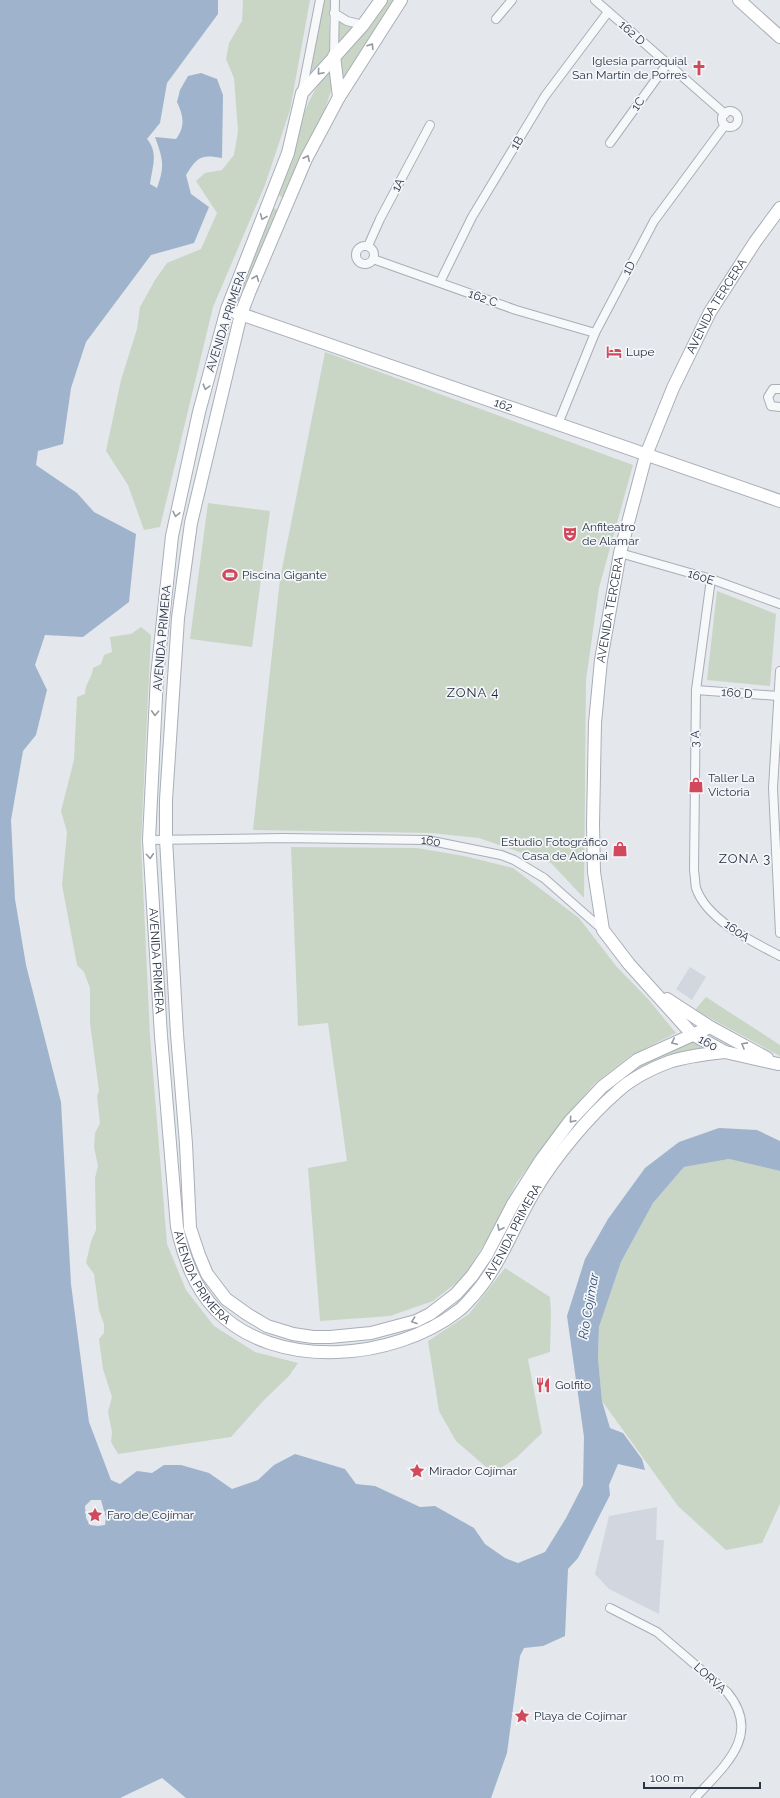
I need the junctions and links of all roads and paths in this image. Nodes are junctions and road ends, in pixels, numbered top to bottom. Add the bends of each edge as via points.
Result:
1 (320, 0) edge
2 (336, 0) edge
3 (381, 0) edge
4 (401, 0) edge
5 (512, 0) edge
6 (595, 0) edge
7 (739, 0) edge
8 (608, 12) junction
9 (334, 13) junction
10 (496, 19) dead end
11 (363, 25) junction
12 (780, 36) edge
13 (334, 56) junction
14 (667, 64) junction
15 (302, 94) junction
16 (339, 97) junction
17 (724, 114) junction
18 (430, 125) dead end
19 (725, 125) junction
20 (610, 143) dead end
21 (270, 200) junction
22 (286, 206) junction
23 (780, 208) edge
24 (368, 246) junction
25 (373, 259) junction
26 (440, 282) junction
27 (227, 309) junction
28 (241, 314) junction
29 (594, 333) junction
30 (780, 388) edge
31 (780, 407) edge
32 (558, 424) junction
33 (646, 455) junction
34 (780, 501) edge
35 (620, 553) junction
36 (711, 579) junction
37 (780, 604) edge
38 (780, 671) edge
39 (696, 690) junction
40 (778, 696) junction
41 (166, 839) junction
42 (149, 840) junction
43 (701, 898) joint
44 (603, 930) junction
45 (780, 933) edge
46 (780, 956) edge
47 (657, 993) junction
48 (710, 1027) junction
49 (177, 1034) junction
50 (692, 1034) junction
51 (723, 1034) junction
52 (161, 1036) junction
53 (725, 1052) junction
54 (779, 1064) edge
55 (190, 1223) junction
56 (177, 1227) junction
57 (313, 1337) junction
58 (312, 1352) junction
59 (610, 1608) dead end
60 (695, 1798) edge

1 - 15 street
2 - 9 street
3 - 11 street, AVENIDA PRIMERA
16 -> 4 street, AVENIDA PRIMERA
5 - 10 street
6 - 8 street, 162 D
7 - 12 street
8 - 14 street, 162 D
8 - 26 street, 1B via 545,96 472,217
9 - 11 street via 347,21
9 - 13 street
11 - 13 street, AVENIDA PRIMERA
13 -> 15 street, AVENIDA PRIMERA
13 - 16 street
14 - 17 street, 162 D
14 - 20 street, 1C
15 - 21 street, AVENIDA PRIMERA via 288,153
22 -> 16 street, AVENIDA PRIMERA via 306,159
17 - 19 street via 722,119
17 - 19 street via 733,111 738,118 734,126
18 - 24 street, 1A
19 - 29 street, 1D via 654,221
21 - 22 street
21 -> 27 street, AVENIDA PRIMERA
28 -> 22 street, AVENIDA PRIMERA
23 - 33 street, AVENIDA TERCERA via 710,312 673,388
24 - 25 street via 373,250
24 - 25 street via 359,248 356,253 357,259 365,264
25 - 26 street, 162 C
26 - 29 street, 162 C via 516,310
27 - 28 street, 162
27 -> 42 street, AVENIDA PRIMERA via 199,412 172,536 157,676
28 - 32 street, 162
28 - 41 street, AVENIDA PRIMERA via 192,523 178,618 166,800
29 - 32 street, 1D
30 - 31 street via 770,391 768,400 771,406
32 - 33 street, 162
33 - 34 street, 162
33 - 35 street, AVENIDA TERCERA
35 - 36 street, 160E
35 - 44 street, AVENIDA TERCERA via 601,660 596,723 594,872
36 - 37 street, 160E
36 - 39 street, 3 A
38 - 40 street
39 - 40 street, 160 D
39 - 43 street, 3 A via 694,870 696,887
40 - 45 street via 773,788
41 - 42 street, 160
41 - 44 street, 160 via 427,840 501,855 544,878
41 - 49 street, AVENIDA PRIMERA
42 -> 52 street, AVENIDA PRIMERA
43 - 46 street, 160A via 714,914 743,937
44 - 47 street, 160 via 629,964
47 - 48 street, 160
47 - 50 street, 160
48 - 50 street, AVENIDA PRIMERA
48 - 51 street, 160
49 - 52 street
49 - 55 street, AVENIDA PRIMERA
50 - 53 street, 160
50 -> 57 street, AVENIDA PRIMERA via 637,1060 602,1087 570,1121 517,1198 487,1254 456,1294 430,1314 416,1321 371,1333
51 - 53 street
54 -> 51 street, 160
52 - 56 street, AVENIDA PRIMERA
53 - 54 street, 160
53 - 58 street, AVENIDA PRIMERA via 669,1062 618,1090 565,1149 534,1192 486,1281 460,1310 432,1329 399,1342 364,1350
55 - 56 street
55 - 57 street, AVENIDA PRIMERA via 199,1255 208,1274 226,1299 267,1326
56 - 58 street, AVENIDA PRIMERA via 190,1271 201,1291 217,1311 245,1332 281,1347
57 - 58 street
59 - 60 street, LORVA via 657,1632 727,1692 734,1701 742,1733 730,1760

